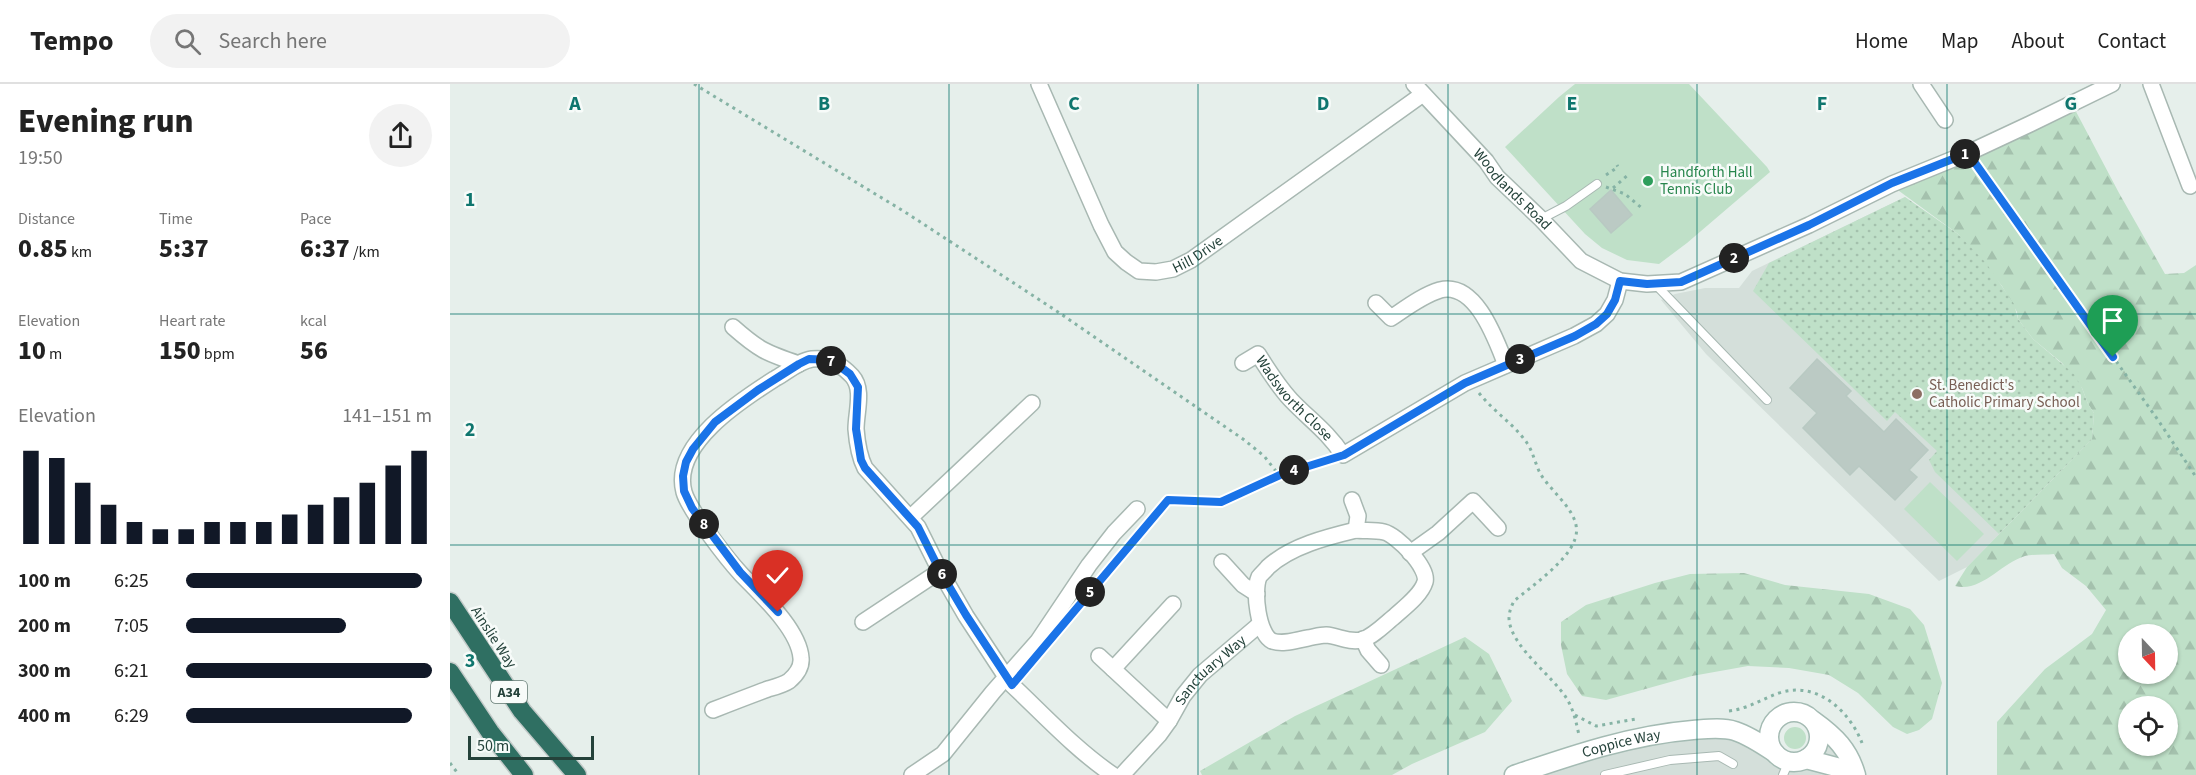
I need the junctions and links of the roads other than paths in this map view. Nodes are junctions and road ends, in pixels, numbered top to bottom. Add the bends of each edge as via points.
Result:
1 (1039, 84) edge
2 (1920, 84) edge
3 (2112, 84) edge
4 (2151, 84) edge
5 (1419, 89) edge
6 (1945, 120) dead end
7 (1598, 184) road end
8 (2190, 186) dead end
9 (1541, 219) junction
10 (1620, 281) junction
11 (1655, 284) junction
12 (1376, 303) dead end
13 (733, 327) dead end
14 (1243, 363) dead end
15 (799, 364) junction
16 (1506, 365) junction
17 (1767, 400) dead end
18 (1032, 403) dead end
19 (1352, 500) dead end
20 (1137, 509) dead end
21 (911, 517) junction
22 (1498, 528) dead end
23 (1356, 530) junction
24 (1410, 553) junction
25 (1222, 562) dead end
26 (940, 571) junction
27 (1257, 594) junction
28 (450, 602) edge
29 (1173, 604) dead end
30 (863, 622) dead end
31 (1260, 624) junction
32 (1363, 639) junction
33 (1099, 656) dead end
34 (1381, 664) dead end
35 (1113, 669) junction
36 (450, 672) edge
37 (1009, 681) junction
38 (712, 710) dead end
39 (1778, 718) junction
40 (1169, 722) junction
41 (1814, 722) junction
42 (1734, 731) junction
43 (1788, 762) edge
44 (1733, 764) dead end
45 (524, 775) edge
46 (577, 775) edge
47 (912, 775) edge
48 (1113, 775) edge
49 (1122, 775) edge
50 (1515, 775) edge
51 (1605, 775) edge
52 (1850, 775) edge
53 (1856, 775) edge

1 - 5 street, Hill Drive via 1115,252 1139,271 1156,272 1191,260
2 - 6 street
3 - 11 street via 1681,282
4 - 8 street
5 - 9 street, Woodlands Road via 1497,177
7 - 9 lane
9 - 10 street, Woodlands Road via 1581,261
10 - 11 street
10 - 16 street via 1615,300 1596,324
11 - 17 lane
12 - 16 street via 1391,318 1425,297 1454,289 1467,296 1480,311
13 - 15 street via 768,355
14 - 16 street, Wadsworth Close via 1258,354 1290,400 1329,435 1344,455
15 - 21 street via 809,359 831,360 855,379 861,460
15 - 38 street via 715,422 686,462 684,491 692,508 740,572 778,612 802,659 799,671 788,682
18 - 21 street
19 - 23 street via 1358,516
20 - 37 street via 1108,541
21 - 26 street
22 - 24 street via 1473,501
23 - 24 street, Sanctuary Way via 1385,532
23 - 27 street, Sanctuary Way via 1308,544 1284,556 1259,578
24 - 32 street, Sanctuary Way via 1425,571 1425,582 1414,598 1378,631
25 - 27 street
26 - 30 street
26 - 37 street
27 - 31 street, Sanctuary Way
28 - 46 highway, Ainslie Way / A34 via 522,711
29 - 35 street
31 - 32 street, Sanctuary Way via 1270,640 1281,643 1326,635 1346,641
31 - 40 street, Sanctuary Way via 1200,675
32 - 34 street
33 - 35 street, Sanctuary Way
35 - 40 street, Sanctuary Way
36 - 45 highway, A34
37 - 47 street via 943,754
37 - 48 street via 1095,763
39 - 41 street via 1793,712
39 - 42 street, Coppice Way
39 - 43 street via 1769,739
40 - 49 street, Sanctuary Way
41 - 43 street via 1817,746
41 - 53 street via 1836,737 1852,759
42 - 43 street, Coppice Way
42 - 50 street, Coppice Way via 1664,733 1581,752
43 - 52 street, Coppice Way via 1839,768
44 - 51 lane via 1719,756 1670,760

